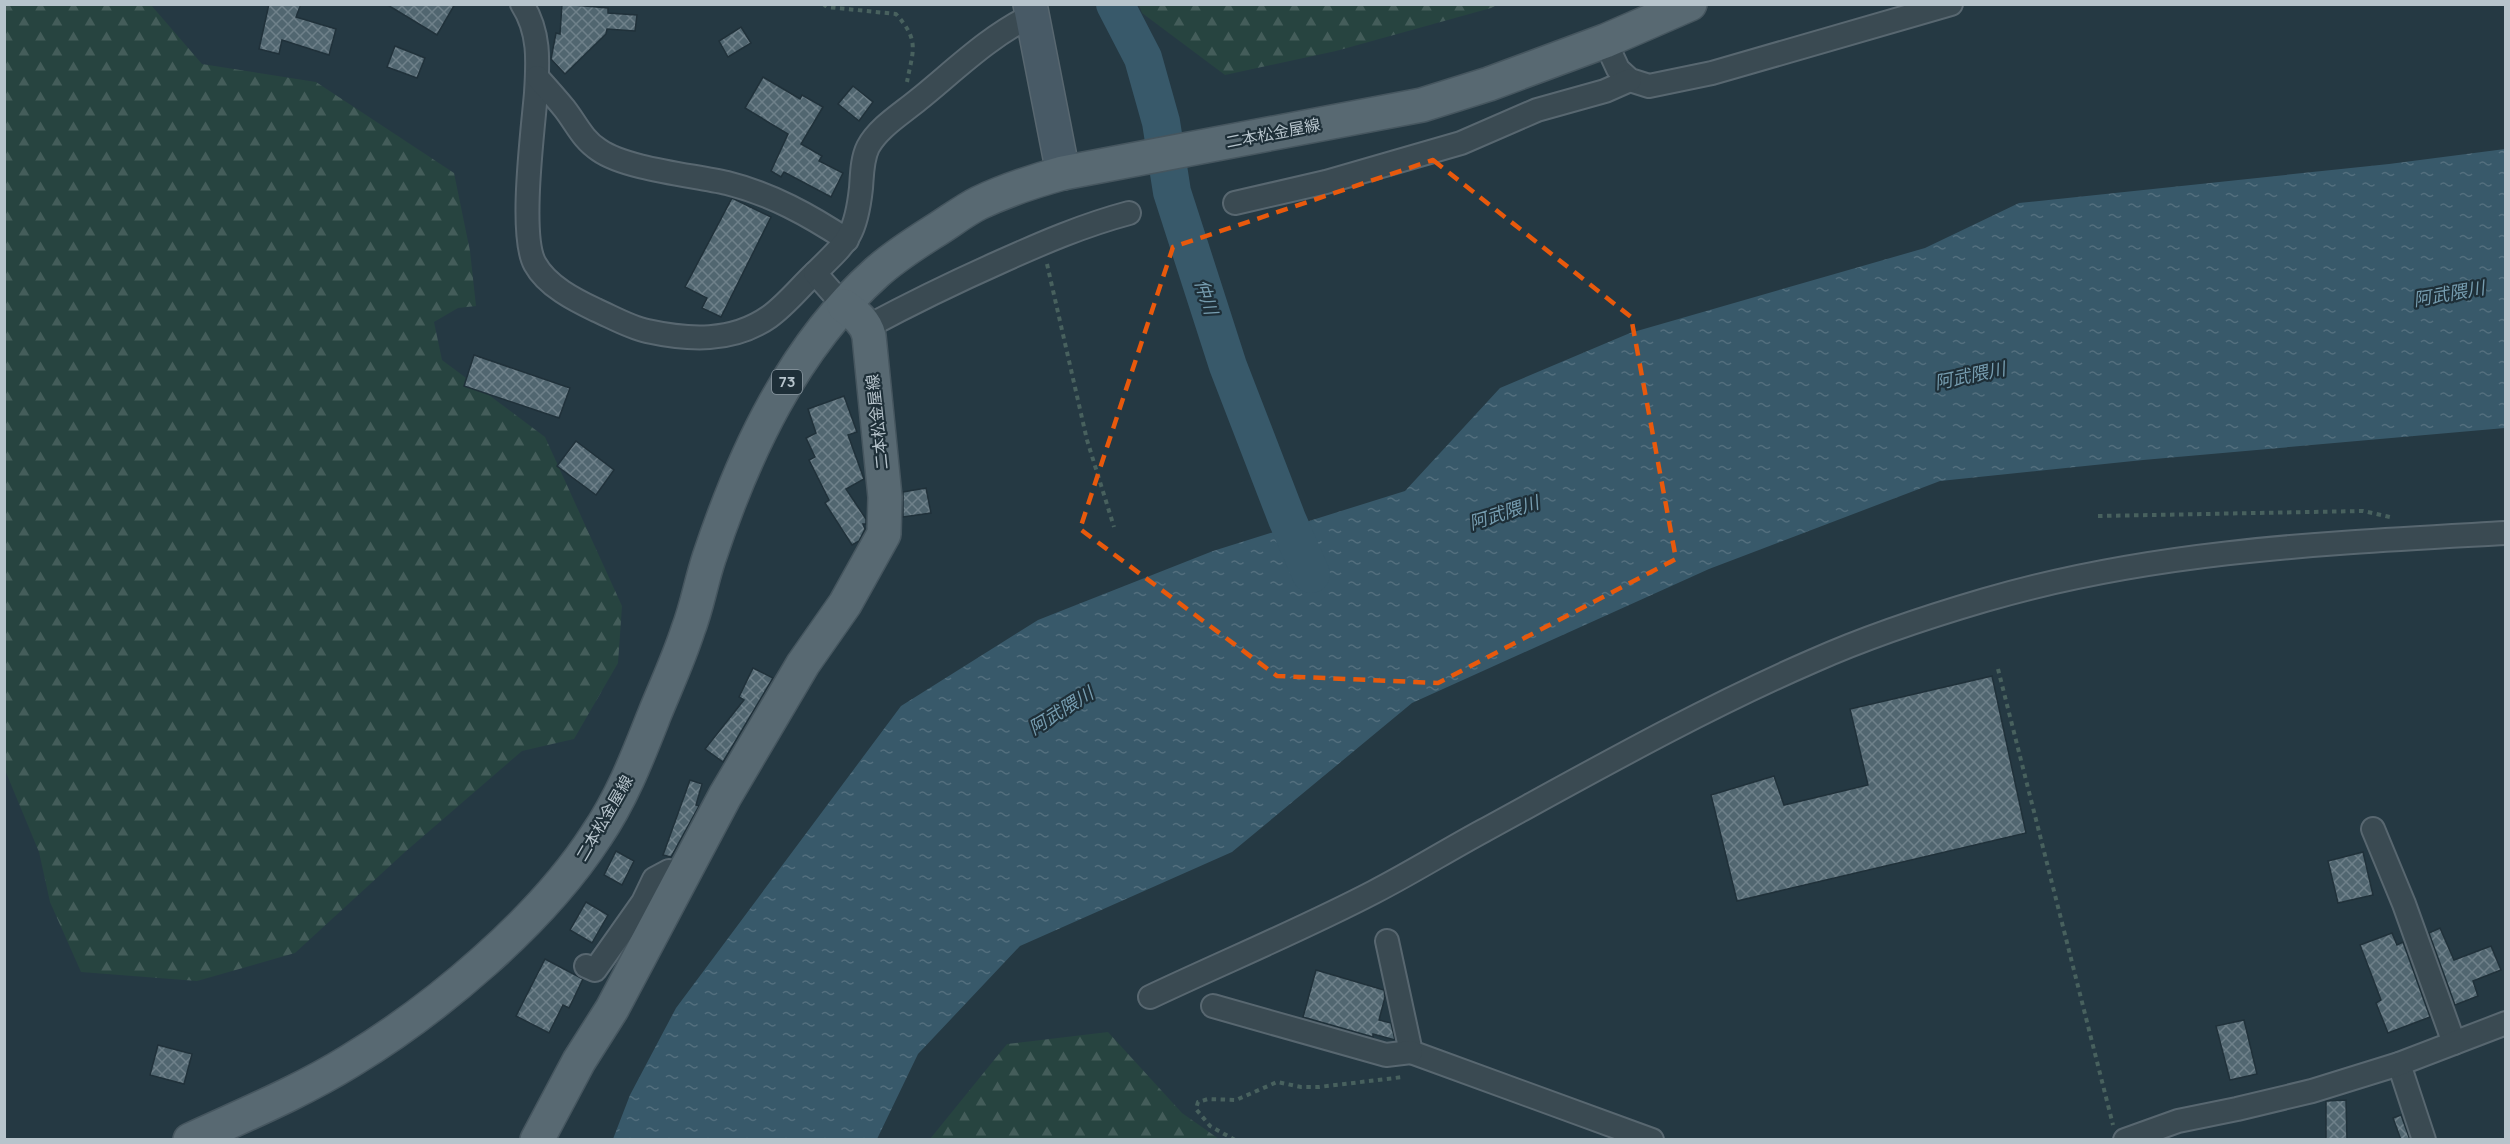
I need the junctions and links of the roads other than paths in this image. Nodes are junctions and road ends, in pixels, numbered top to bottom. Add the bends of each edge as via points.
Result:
1 (522, 4) edge
2 (1690, 4) edge
3 (1951, 4) edge
4 (1031, 10) edge
5 (1605, 41) junction
6 (537, 76) junction
7 (1630, 80) junction
8 (1063, 173) junction
9 (1235, 203) dead end
10 (1129, 213) dead end
11 (846, 240) junction
12 (815, 273) junction
13 (855, 317) junction
14 (2505, 533) edge
15 (2373, 829) dead end
16 (683, 874) junction
17 (1387, 941) dead end
18 (586, 966) dead end
19 (1150, 997) dead end
20 (1213, 1006) dead end
21 (2505, 1023) edge
22 (2454, 1043) junction
23 (1411, 1052) junction
24 (2399, 1064) junction
25 (2181, 1130) edge
26 (2120, 1134) edge
27 (190, 1140) edge
28 (537, 1140) edge
29 (1652, 1140) edge
30 (2424, 1140) edge

1 - 6 street via 536,35
2 - 5 main road, 二本松金屋線 / 73
3 - 7 street via 1712,73 1649,86
4 - 8 street
4 - 11 street via 901,114 868,147 857,220
5 - 7 street via 1618,69
5 - 8 main road, 二本松金屋線 / 73 via 1422,105
6 - 11 street via 586,140 601,152 622,162 768,195
6 - 12 street via 527,236 535,265 554,285 584,305 640,329 693,339 726,336 753,327 771,316
7 - 9 street via 1537,110 1450,146 1326,182
8 - 13 main road, 二本松金屋線 / 73 via 977,204 911,246 876,272
10 - 13 street via 1094,222 1038,245 905,306
11 - 12 street
12 - 13 street
13 - 16 main road, 二本松金屋線 via 885,497 884,534 845,604 803,664 755,745
13 - 27 main road, 二本松金屋線 / 73 via 798,365 761,428 709,559 689,629 624,789 571,873 455,986 381,1041 301,1088
14 - 19 street via 2211,553 1988,599 1923,620 1755,687 1375,892
15 - 22 street
16 - 18 street via 669,871 654,879 643,902 595,970
16 - 28 main road, 二本松金屋線
17 - 23 street
20 - 23 street via 1386,1055
21 - 22 street
22 - 24 street
23 - 29 street
24 - 25 street via 2237,1109
24 - 30 street
25 - 26 street

